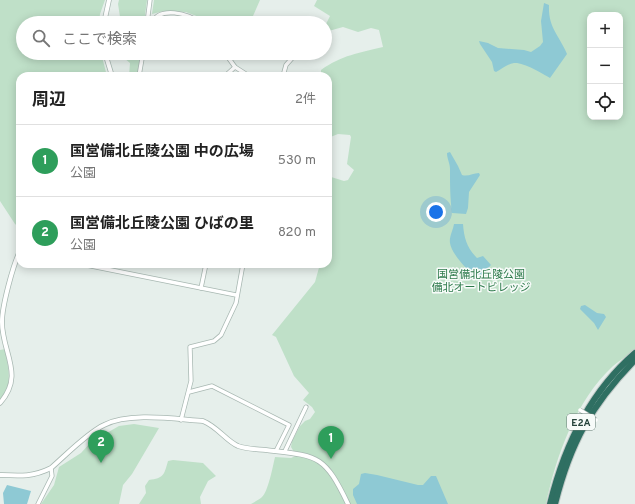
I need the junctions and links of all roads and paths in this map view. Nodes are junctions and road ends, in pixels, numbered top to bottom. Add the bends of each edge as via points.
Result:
1 (109, 0) edge
2 (150, 0) edge
3 (106, 16) edge
4 (148, 16) edge
5 (157, 16) edge
6 (190, 16) edge
7 (107, 60) edge
8 (142, 60) edge
9 (230, 60) edge
10 (290, 60) edge
11 (235, 67) junction
12 (111, 72) edge
13 (140, 72) edge
14 (229, 72) edge
15 (243, 72) edge
16 (284, 72) edge
17 (16, 262) edge
18 (101, 268) edge
19 (205, 268) edge
20 (242, 268) edge
21 (201, 288) junction
22 (236, 295) junction
23 (635, 354) edge
24 (635, 360) edge
25 (189, 392) junction
26 (0, 403) edge
27 (306, 407) dead end
28 (580, 410) dead end
29 (181, 420) junction
30 (596, 420) dead end
31 (276, 451) junction
32 (285, 451) junction
33 (51, 468) junction
34 (0, 475) edge
35 (38, 504) edge
36 (348, 504) edge
37 (550, 504) edge
38 (555, 504) edge

1 - 3 street
2 - 4 street
5 - 6 street via 164,13
7 - 12 street
8 - 13 street
9 - 11 street
10 - 16 street
11 - 14 street
11 - 15 street
17 - 26 street via 2,323 10,357 11,386
18 - 21 street
19 - 21 street
20 - 22 street
21 - 22 street
22 - 25 street via 236,303 221,335 214,341 190,347
23 - 37 highway, E2A via 603,388 583,418 562,461
24 - 38 highway, E2A via 607,391 587,420 567,463
25 - 29 street
25 - 31 street via 212,386 290,425
27 - 32 street
28 - 30 street, bridge
29 - 31 street via 209,423 237,445 247,449
29 - 33 street via 131,417 112,421 97,429
31 - 32 street
32 - 36 street via 309,456 326,466
33 - 34 street via 32,476
33 - 35 street via 52,476

